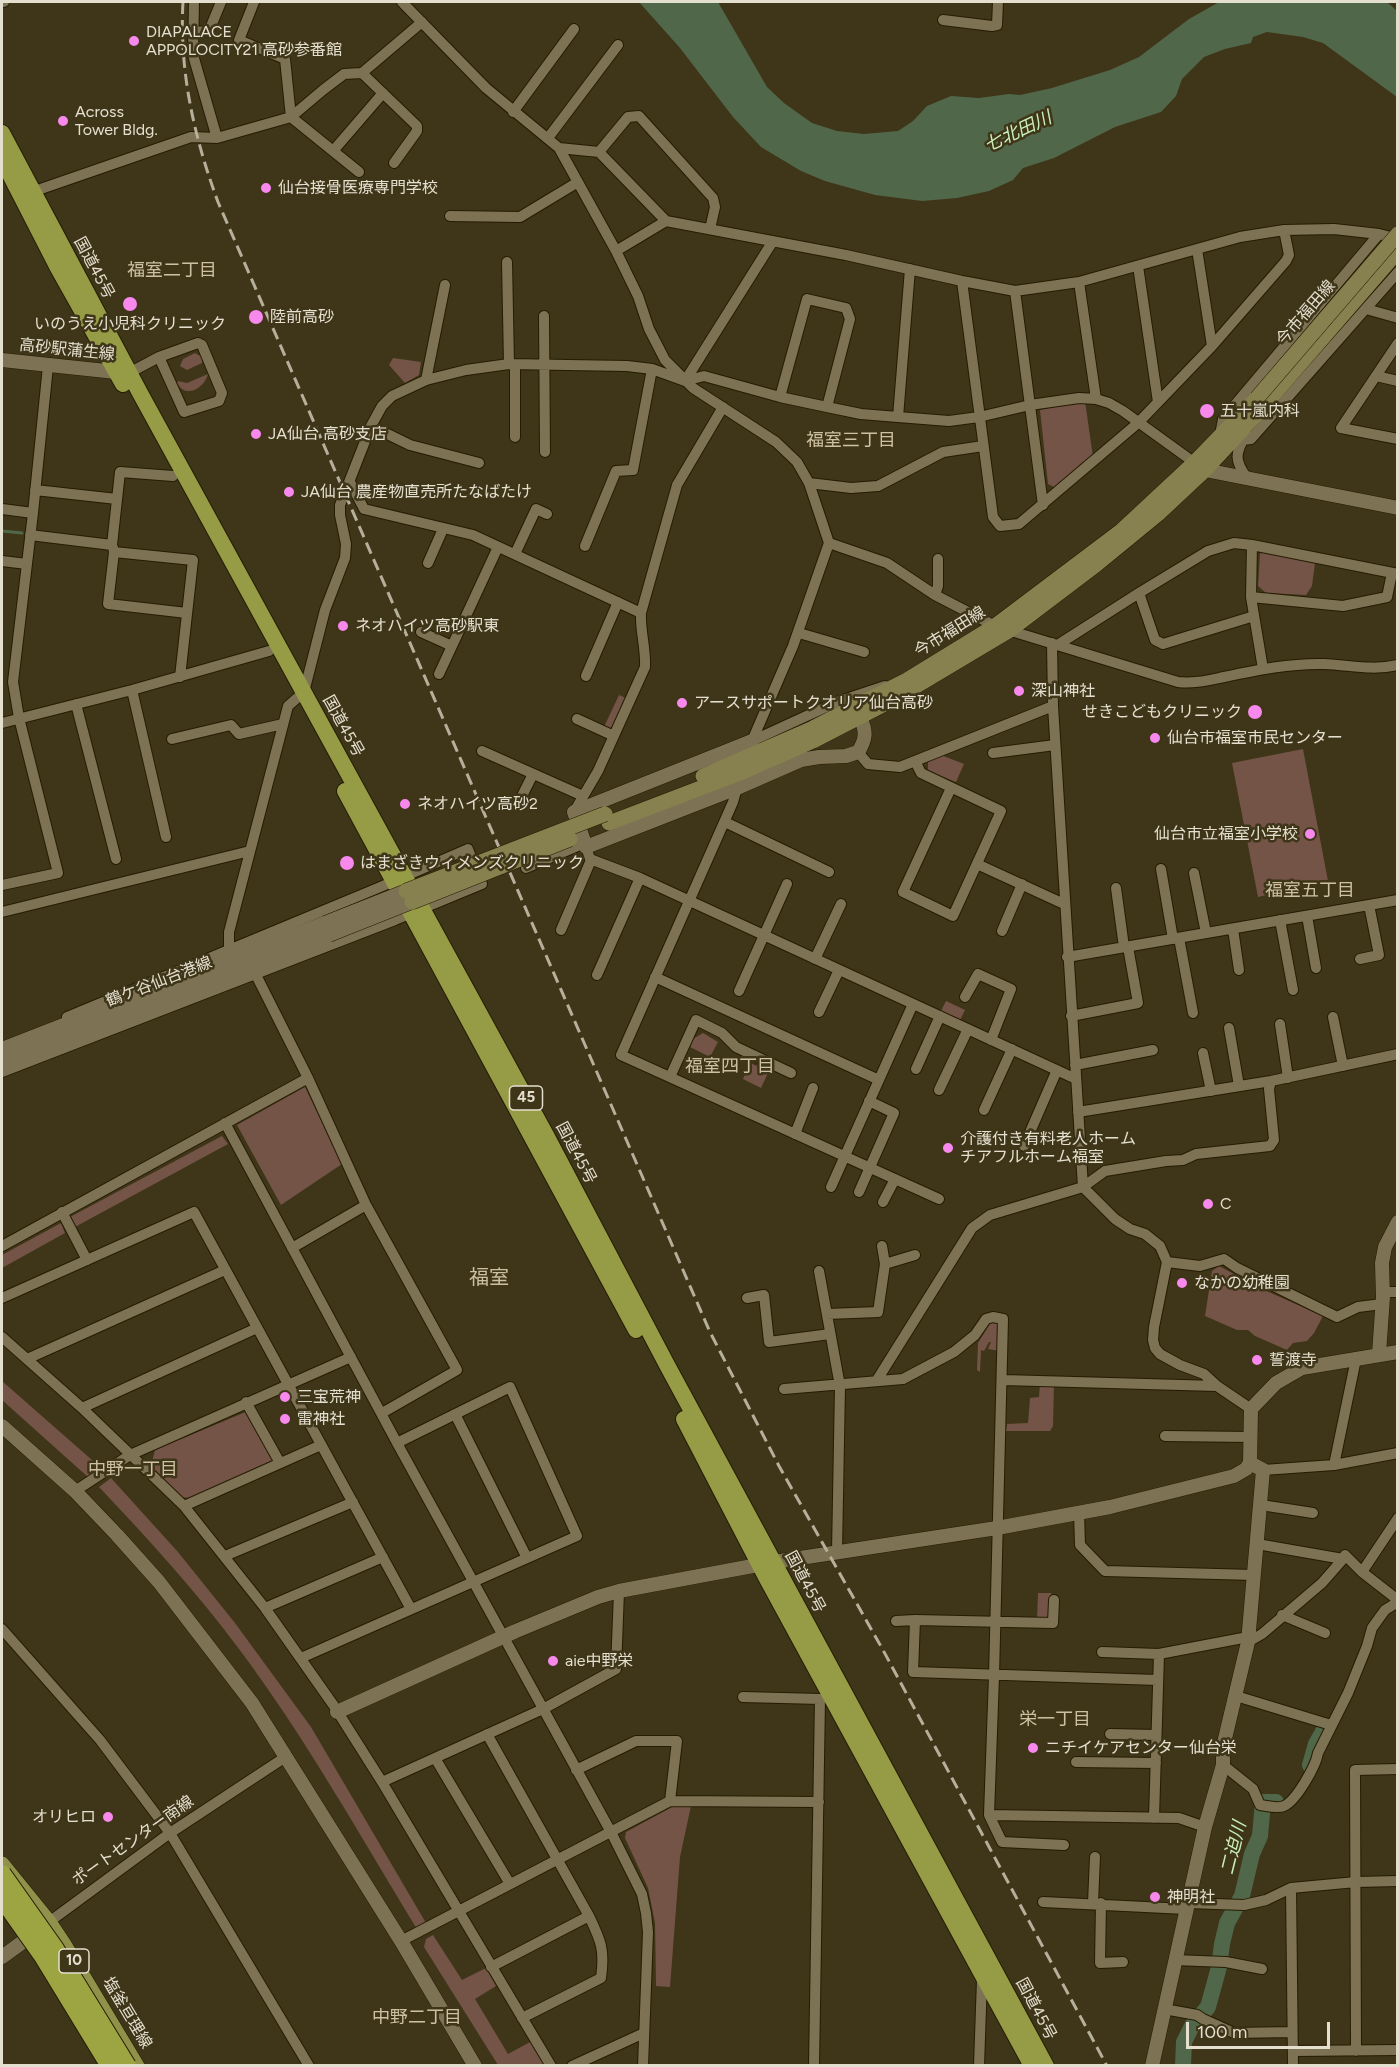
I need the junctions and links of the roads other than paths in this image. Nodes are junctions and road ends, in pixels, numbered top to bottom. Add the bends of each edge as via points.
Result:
1 (194, 2) edge
2 (221, 2) edge
3 (254, 2) edge
4 (402, 2) edge
5 (998, 2) edge
6 (943, 20) dead end
7 (422, 22) junction
8 (574, 29) dead end
9 (193, 32) junction
10 (618, 45) dead end
11 (362, 73) junction
12 (383, 93) junction
13 (513, 112) junction
14 (291, 117) junction
15 (2, 133) edge
16 (217, 138) junction
17 (548, 138) junction
18 (559, 148) junction
19 (333, 151) junction
20 (599, 152) junction
21 (2, 159) edge
22 (394, 163) dead end
23 (359, 172) dead end
24 (578, 182) junction
25 (32, 192) junction
26 (450, 216) dead end
27 (666, 221) junction
28 (710, 229) junction
29 (1284, 230) junction
30 (1379, 234) junction
31 (1398, 234) edge
32 (1398, 239) edge
33 (773, 241) junction
34 (1197, 249) junction
35 (616, 251) junction
36 (1398, 251) edge
37 (507, 262) dead end
38 (1138, 266) junction
39 (910, 269) junction
40 (1398, 272) edge
41 (962, 281) junction
42 (1079, 282) junction
43 (445, 285) dead end
44 (1014, 291) junction
45 (1366, 309) junction
46 (544, 316) dead end
47 (1398, 318) edge
48 (1398, 344) edge
49 (1212, 346) junction
50 (159, 357) junction
51 (2, 360) edge
52 (512, 364) junction
53 (48, 366) junction
54 (545, 366) junction
55 (652, 369) junction
56 (123, 373) junction
57 (1376, 376) junction
58 (426, 380) junction
59 (686, 381) junction
60 (1398, 381) edge
61 (780, 397) junction
62 (1096, 399) junction
63 (1158, 402) junction
64 (1030, 405) junction
65 (1259, 406) junction
66 (723, 407) junction
67 (826, 407) junction
68 (898, 417) junction
69 (980, 417) junction
70 (1138, 423) junction
71 (371, 426) junction
72 (515, 437) dead end
73 (1219, 439) junction
74 (1398, 439) edge
75 (1243, 440) junction
76 (983, 446) junction
77 (545, 452) dead end
78 (479, 463) dead end
79 (1199, 467) junction
80 (173, 476) junction
81 (1247, 478) junction
82 (350, 482) junction
83 (809, 483) junction
84 (36, 490) junction
85 (117, 499) junction
86 (1043, 506) junction
87 (1398, 508) edge
88 (2, 509) edge
89 (33, 513) junction
90 (547, 514) dead end
91 (444, 529) junction
92 (30, 535) junction
93 (830, 543) junction
94 (1252, 545) junction
95 (585, 546) dead end
96 (498, 547) junction
97 (113, 548) junction
98 (514, 555) junction
99 (938, 560) dead end
100 (2, 561) edge
101 (428, 562) dead end
102 (27, 564) junction
103 (1395, 573) edge
104 (1139, 593) junction
105 (934, 595) junction
106 (1251, 597) junction
107 (618, 602) junction
108 (187, 613) junction
109 (640, 613) junction
110 (1254, 616) junction
111 (1002, 628) junction
112 (421, 632) dead end
113 (798, 633) junction
114 (1055, 644) junction
115 (452, 646) junction
116 (269, 651) junction
117 (864, 652) dead end
118 (1398, 665) edge
119 (1263, 669) junction
120 (439, 674) dead end
121 (586, 676) dead end
122 (180, 677) junction
123 (907, 680) junction
124 (7, 682) edge
125 (132, 690) junction
126 (300, 695) junction
127 (76, 704) junction
128 (1053, 706) junction
129 (19, 718) junction
130 (860, 718) junction
131 (577, 720) dead end
132 (2, 723) edge
133 (283, 724) junction
134 (614, 736) junction
135 (172, 739) dead end
136 (752, 741) junction
137 (1055, 745) junction
138 (482, 751) dead end
139 (858, 752) junction
140 (993, 753) dead end
141 (915, 761) junction
142 (533, 774) junction
143 (737, 788) junction
144 (951, 788) junction
145 (522, 795) dead end
146 (583, 796) junction
147 (574, 812) junction
148 (607, 819) junction
149 (724, 822) junction
150 (166, 837) dead end
151 (587, 850) junction
152 (250, 851) junction
153 (116, 859) dead end
154 (977, 864) junction
155 (526, 868) dead end
156 (1161, 869) dead end
157 (829, 872) dead end
158 (1194, 873) dead end
159 (640, 878) junction
160 (787, 884) dead end
161 (1023, 884) junction
162 (2, 885) edge
163 (1116, 888) dead end
164 (409, 896) junction
165 (1398, 900) edge
166 (690, 901) junction
167 (841, 904) dead end
168 (1064, 904) junction
169 (1369, 905) junction
170 (2, 912) edge
171 (1307, 916) junction
172 (1280, 920) junction
173 (1233, 928) junction
174 (327, 929) junction
175 (561, 930) dead end
176 (1002, 931) dead end
177 (1206, 933) junction
178 (764, 935) junction
179 (1176, 938) junction
180 (1126, 947) junction
181 (229, 949) junction
182 (1067, 957) junction
183 (815, 958) junction
184 (1360, 959) dead end
185 (1316, 968) dead end
186 (839, 970) junction
187 (1239, 970) dead end
188 (255, 973) junction
189 (597, 975) dead end
190 (655, 977) junction
191 (1293, 990) dead end
192 (740, 991) dead end
193 (966, 997) dead end
194 (913, 1004) junction
195 (819, 1012) dead end
196 (1193, 1013) dead end
197 (940, 1016) junction
198 (1071, 1016) junction
199 (1333, 1017) dead end
200 (1280, 1024) dead end
201 (1229, 1028) dead end
202 (968, 1029) junction
203 (991, 1040) junction
204 (2, 1048) edge
205 (1012, 1049) junction
206 (1153, 1050) dead end
207 (1203, 1053) dead end
208 (1398, 1054) edge
209 (2, 1060) edge
210 (1075, 1065) junction
211 (1343, 1066) junction
212 (916, 1069) dead end
213 (1057, 1070) junction
214 (2, 1072) edge
215 (791, 1073) dead end
216 (670, 1077) junction
217 (308, 1078) junction
218 (1288, 1078) junction
219 (1076, 1079) junction
220 (879, 1080) junction
221 (1271, 1082) junction
222 (1239, 1086) junction
223 (813, 1088) dead end
224 (939, 1090) dead end
225 (1210, 1091) junction
226 (869, 1101) junction
227 (984, 1110) dead end
228 (1078, 1112) junction
229 (225, 1123) junction
230 (795, 1134) junction
231 (1023, 1146) dead end
232 (845, 1156) junction
233 (870, 1167) junction
234 (895, 1179) junction
235 (831, 1187) dead end
236 (1083, 1187) junction
237 (858, 1192) dead end
238 (939, 1199) dead end
239 (883, 1202) dead end
240 (366, 1205) junction
241 (62, 1212) junction
242 (1398, 1222) edge
243 (2, 1246) edge
244 (882, 1246) dead end
245 (292, 1248) junction
246 (915, 1254) dead end
247 (87, 1260) junction
248 (1167, 1262) junction
249 (885, 1264) junction
250 (225, 1269) junction
251 (819, 1271) dead end
252 (1398, 1292) edge
253 (2, 1298) edge
254 (747, 1298) dead end
255 (1382, 1300) junction
256 (827, 1314) junction
257 (257, 1328) junction
258 (831, 1334) junction
259 (2, 1337) edge
260 (1398, 1352) edge
261 (1379, 1354) junction
262 (351, 1357) junction
263 (27, 1359) junction
264 (1356, 1359) junction
265 (877, 1380) junction
266 (1003, 1380) junction
267 (288, 1384) junction
268 (840, 1386) junction
269 (1217, 1386) junction
270 (784, 1389) dead end
271 (246, 1402) junction
272 (82, 1408) junction
273 (1251, 1409) junction
274 (382, 1413) junction
275 (456, 1414) junction
276 (2, 1426) edge
277 (1166, 1436) dead end
278 (1250, 1437) junction
279 (397, 1443) junction
280 (321, 1445) junction
281 (1398, 1453) edge
282 (130, 1455) junction
283 (280, 1463) junction
284 (1334, 1465) junction
285 (1257, 1466) junction
286 (75, 1491) junction
287 (353, 1502) junction
288 (1261, 1505) junction
289 (184, 1506) junction
290 (1079, 1512) junction
291 (1313, 1513) dead end
292 (1398, 1518) edge
293 (997, 1528) junction
294 (1257, 1544) junction
295 (837, 1552) junction
296 (225, 1556) junction
297 (383, 1557) junction
298 (527, 1558) junction
299 (1343, 1559) junction
300 (767, 1563) junction
301 (1362, 1572) junction
302 (1254, 1575) junction
303 (474, 1581) junction
304 (619, 1591) junction
305 (1054, 1600) dead end
306 (1398, 1601) edge
307 (265, 1608) junction
308 (411, 1609) junction
309 (1282, 1615) junction
310 (915, 1620) junction
311 (896, 1621) dead end
312 (996, 1622) junction
313 (2, 1629) edge
314 (1325, 1633) dead end
315 (504, 1637) junction
316 (1248, 1639) junction
317 (1102, 1652) dead end
318 (1159, 1654) junction
319 (301, 1658) junction
320 (994, 1676) junction
321 (1158, 1680) junction
322 (1236, 1696) junction
323 (743, 1697) dead end
324 (543, 1709) junction
325 (337, 1712) junction
326 (1331, 1725) junction
327 (487, 1734) junction
328 (1110, 1734) dead end
329 (1156, 1735) junction
330 (287, 1756) junction
331 (435, 1758) junction
332 (1076, 1762) dead end
333 (1156, 1763) junction
334 (1223, 1765) junction
335 (1398, 1769) edge
336 (576, 1770) junction
337 (382, 1782) junction
338 (670, 1801) junction
339 (819, 1802) junction
340 (988, 1815) junction
341 (1154, 1818) junction
342 (1205, 1827) junction
343 (611, 1832) junction
344 (171, 1833) junction
345 (1064, 1845) dead end
346 (1095, 1857) dead end
347 (558, 1859) junction
348 (2, 1864) edge
349 (2, 1874) edge
350 (1356, 1881) junction
351 (1398, 1881) edge
352 (510, 1884) junction
353 (1291, 1888) junction
354 (2, 1898) edge
355 (1043, 1902) dead end
356 (1097, 1903) junction
357 (2, 1906) edge
358 (1187, 1906) junction
359 (458, 1912) junction
360 (589, 1916) junction
361 (49, 1922) junction
362 (26, 1940) junction
363 (401, 1941) junction
364 (2, 1957) edge
365 (1174, 1960) junction
366 (1123, 1962) dead end
367 (491, 1967) junction
368 (1262, 1970) dead end
369 (983, 1973) junction
370 (1164, 2009) junction
371 (522, 2018) junction
372 (1292, 2032) junction
373 (644, 2033) junction
374 (1398, 2050) edge
375 (1293, 2051) junction
376 (1356, 2051) junction
377 (109, 2066) edge
378 (127, 2066) edge
379 (137, 2066) edge
380 (309, 2066) edge
381 (476, 2066) edge
382 (551, 2066) edge
383 (572, 2066) edge
384 (643, 2066) edge
385 (814, 2066) edge
386 (979, 2066) edge
387 (1032, 2066) edge
388 (1046, 2066) edge
389 (1152, 2066) edge
390 (1293, 2066) edge

1 - 9 street
2 - 9 street via 208,31
3 - 14 street via 239,40 285,59
4 - 7 street
5 - 6 street via 997,25
7 - 11 street
7 - 13 street
8 - 13 street
9 - 16 street via 193,55
10 - 17 street
11 - 12 street
11 - 14 street via 344,74
12 - 19 street
12 - 22 street via 417,126
13 - 17 street
14 - 16 street
14 - 19 street
15 - 25 highway, 国道45号 / 45
16 - 25 street via 190,137
17 - 18 street
18 - 20 street
18 - 24 street
19 - 23 street
20 - 27 street
20 - 28 street via 628,117 639,116 713,198
21 - 56 highway, 国道45号 / 45 via 58,268
24 - 26 street via 520,217
24 - 35 street
25 - 56 highway, 国道45号 / 45
27 - 28 street
27 - 35 street
28 - 33 street
29 - 30 street via 1334,229
29 - 34 street
29 - 49 street via 1286,261
30 - 32 street
30 - 73 street via 1223,419
31 - 65 main road, 今市福田線, bridge
33 - 39 street
33 - 59 street
34 - 38 street
34 - 49 street
35 - 59 street via 665,360
36 - 65 main road, 今市福田線
37 - 52 street
38 - 42 street
38 - 63 street
39 - 41 street
39 - 68 street
40 - 45 street
41 - 44 street
41 - 69 street
42 - 44 street
42 - 62 street
43 - 58 street
44 - 64 street
45 - 47 street
45 - 75 street via 1251,439
46 - 54 street
48 - 57 street
49 - 63 street
50 - 50 street via 194,343 202,345 222,398 184,412
50 - 56 street
51 - 53 street, 高砂駅蒲生線
52 - 54 street
52 - 58 street
52 - 72 street
53 - 56 street, 高砂駅蒲生線
53 - 84 street
54 - 55 street
54 - 77 street
55 - 59 street
55 - 95 street via 633,470 616,471
56 - 80 highway, 国道45号 / 45
56 - 126 highway, 国道45号 / 45
57 - 60 street
57 - 74 street via 1341,428
58 - 71 street via 392,396
59 - 61 street via 704,376
59 - 66 street
61 - 67 street
61 - 67 street via 807,299 846,308 850,319
62 - 64 street
62 - 70 street
63 - 70 street
64 - 69 street
64 - 86 street
65 - 73 main road, 今市福田線
65 - 75 street
65 - 79 main road, 今市福田線
66 - 83 street via 776,442 797,462
66 - 109 street via 675,492
67 - 68 street
68 - 69 street via 949,421
69 - 76 street
70 - 79 street
70 - 86 street
71 - 78 street via 410,446
71 - 82 street
73 - 79 main road, 今市福田線
75 - 81 street via 1238,465
76 - 83 street via 943,452 878,486 851,488
76 - 86 street via 993,518 1000,526 1019,524
79 - 81 street
79 - 111 main road, 今市福田線 via 1158,514 1097,564
80 - 85 street via 120,472
80 - 116 highway, 国道45号 / 45
81 - 87 street
82 - 91 street via 364,509
82 - 126 street via 340,505 345,558
83 - 93 street
84 - 85 street
84 - 89 street
85 - 97 street
88 - 89 street
89 - 92 street
90 - 98 street via 536,509
91 - 96 street via 473,535
91 - 101 street
92 - 97 street
92 - 102 street
93 - 105 street via 887,563
93 - 113 street
94 - 103 street
94 - 104 street via 1234,543 1209,551
94 - 106 street
96 - 98 street
96 - 115 street
97 - 108 street via 193,560
97 - 108 street via 108,604
98 - 107 street
99 - 105 street
100 - 102 street
102 - 124 street
103 - 106 street via 1387,597 1342,606
104 - 110 street via 1155,640 1163,644
104 - 114 street
105 - 111 street
106 - 110 street
107 - 109 street
107 - 121 street
108 - 122 street
109 - 134 street via 645,667
110 - 119 street
111 - 114 street
111 - 123 main road, 今市福田線
111 - 130 main road, 今市福田線
112 - 115 street
113 - 117 street
113 - 136 street
114 - 119 street via 1186,683
114 - 128 street
115 - 120 street
116 - 122 street
116 - 126 highway, 国道45号 / 45
118 - 119 street via 1373,669 1323,664
122 - 125 street
123 - 136 street via 837,702
123 - 148 main road, 今市福田線 via 813,728
124 - 129 street
125 - 127 street
125 - 150 street
126 - 133 street via 288,706
126 - 164 highway, 国道45号 / 45
127 - 129 street
127 - 153 street
128 - 137 street
128 - 141 street
129 - 132 street
129 - 162 street via 58,873
130 - 139 street via 866,737
130 - 148 main road, 今市福田線 via 745,771
131 - 134 street
133 - 135 street via 239,734 231,725
133 - 152 street
134 - 146 street
136 - 147 street
137 - 140 street
137 - 168 street
138 - 142 street
139 - 141 street via 868,764 900,767
139 - 143 street via 801,760
141 - 144 street via 921,773
142 - 145 street
142 - 146 street
143 - 149 street
143 - 151 street
144 - 154 street via 1001,811
144 - 154 street via 903,892 953,916
146 - 147 street
147 - 151 street
148 - 164 main road, 今市福田線, bridge
149 - 157 street
149 - 166 street
151 - 155 street
151 - 159 street
151 - 175 street
152 - 170 street
152 - 181 street via 229,932
154 - 161 street
156 - 179 street
158 - 177 street
159 - 166 street
159 - 189 street
160 - 178 street
161 - 168 street
161 - 176 street
163 - 180 street
164 - 164 street via 468,849 482,884
164 - 174 street, bridge
164 - 181 street
164 - 188 street
164 - 300 highway, 国道45号 / 45
165 - 169 street
166 - 178 street
166 - 190 street
167 - 183 street
168 - 182 street
169 - 171 street
169 - 184 street via 1379,955
171 - 172 street
171 - 185 street
172 - 173 street
172 - 191 street
173 - 177 street
173 - 187 street
174 - 204 street, 鶴ケ谷仙台港線
174 - 209 street, 鶴ケ谷仙台港線
177 - 179 street
178 - 183 street
178 - 192 street
179 - 180 street
179 - 196 street
180 - 182 street
180 - 198 street via 1138,1003
181 - 204 street
182 - 198 street
183 - 186 street
186 - 194 street
186 - 195 street
188 - 214 street
188 - 217 street
190 - 216 street via 621,1055
190 - 220 street
193 - 203 street via 978,974 1011,989
194 - 197 street
194 - 220 street
197 - 202 street
197 - 212 street
198 - 210 street
199 - 211 street
200 - 218 street
201 - 222 street
202 - 203 street
202 - 224 street
203 - 205 street
205 - 213 street
205 - 227 street
206 - 210 street
207 - 225 street
208 - 211 street
210 - 219 street
211 - 218 street
213 - 219 street
213 - 231 street
215 - 216 street via 736,1047 722,1033 696,1020
216 - 230 street
217 - 229 street
217 - 240 street
218 - 221 street
219 - 228 street
220 - 226 street
221 - 222 street
221 - 236 street via 1274,1140 1270,1146 1196,1154 1183,1160 1106,1171
222 - 225 street
223 - 230 street
225 - 228 street
226 - 232 street
226 - 233 street via 894,1113
228 - 236 street
229 - 241 street
229 - 245 street
230 - 232 street
232 - 233 street
232 - 235 street
233 - 234 street
233 - 237 street
234 - 238 street
234 - 239 street
236 - 248 street via 1115,1219 1160,1246
236 - 265 street via 990,1215 972,1228
240 - 245 street
240 - 274 street via 457,1370
241 - 243 street
241 - 247 street
242 - 255 street via 1385,1247
244 - 249 street
245 - 262 street
246 - 249 street
247 - 250 street via 194,1212
247 - 253 street
248 - 255 street via 1200,1266 1224,1258 1337,1317
248 - 269 street via 1154,1327 1155,1348 1180,1365 1204,1374
249 - 256 street via 878,1312
250 - 257 street
250 - 263 street
251 - 256 street
252 - 255 street via 1389,1292
254 - 258 street via 764,1295 769,1342
255 - 261 street
256 - 258 street
257 - 267 street
257 - 272 street
258 - 268 street
259 - 263 street
260 - 261 street
261 - 264 street
262 - 267 street
262 - 274 street
263 - 272 street
264 - 273 street via 1302,1368 1275,1383
264 - 284 street
265 - 266 street via 903,1379 954,1352 975,1335 986,1319 993,1317 1003,1319
265 - 268 street
266 - 269 street
266 - 293 street
267 - 271 street
267 - 280 street
268 - 270 street
268 - 295 street
269 - 273 street
271 - 282 street
271 - 283 street
272 - 282 street
273 - 278 street
274 - 279 street
275 - 279 street
275 - 298 street
275 - 298 street via 510,1387 577,1536
276 - 286 street
277 - 278 street
278 - 285 street
279 - 303 street
280 - 283 street
280 - 287 street
281 - 284 street
282 - 286 street
282 - 289 street
283 - 289 street
284 - 285 street
285 - 288 street
285 - 290 street via 1234,1476
286 - 330 street via 159,1582 252,1703
287 - 296 street
287 - 297 street
288 - 291 street
288 - 294 street
289 - 296 street
290 - 293 street
290 - 302 street via 1080,1545 1105,1571
292 - 301 street
293 - 295 street
293 - 312 street
294 - 299 street
294 - 302 street
295 - 300 street
296 - 307 street
297 - 307 street
297 - 308 street
298 - 303 street
299 - 301 street via 1345,1554
299 - 309 street via 1322,1583
300 - 304 street
300 - 369 highway, 国道45号 / 45
300 - 388 highway, 国道45号 / 45
301 - 306 street
302 - 316 street
303 - 308 street
303 - 315 street
304 - 315 street
304 - 324 street via 616,1669
305 - 312 street via 1053,1623
306 - 326 street via 1385,1610 1372,1628 1348,1693
307 - 319 street
308 - 319 street
309 - 314 street
309 - 316 street via 1262,1634
310 - 311 street
310 - 312 street
310 - 320 street via 913,1672
312 - 320 street
313 - 344 street via 99,1740
315 - 324 street
315 - 325 street
316 - 318 street
316 - 322 street
317 - 318 street
318 - 321 street
319 - 325 street
320 - 321 street
320 - 340 street
321 - 329 street
322 - 326 street
322 - 334 street via 1223,1747
323 - 339 street via 820,1699
324 - 327 street
324 - 336 street
325 - 337 street
326 - 334 street via 1316,1762 1292,1801 1283,1807 1264,1806 1253,1789
327 - 331 street
327 - 347 street
328 - 329 street
329 - 333 street
330 - 344 street, ポートセンター南線
330 - 363 street
331 - 337 street
331 - 352 street
332 - 333 street
333 - 341 street
334 - 342 street
335 - 350 street via 1355,1770
336 - 338 street via 636,1741 677,1742
336 - 343 street
337 - 359 street
338 - 339 street
338 - 343 street
339 - 385 street
340 - 341 street
340 - 345 street via 1002,1842
341 - 342 street via 1179,1818
342 - 358 street
343 - 347 street
343 - 373 street via 642,1894 646,1913
344 - 361 street, ポートセンター南線
344 - 380 street
346 - 356 street
347 - 352 street
347 - 360 street
348 - 361 main road, 塩釜亘理線 / 10
349 - 378 highway, bridge via 56,1949
350 - 351 street
350 - 353 street
350 - 376 street
352 - 359 street
353 - 358 street via 1266,1900 1240,1905
353 - 372 street
354 - 377 highway, bridge via 43,1956
355 - 356 street
356 - 358 street
356 - 366 street via 1100,1963
357 - 362 main road, 10
358 - 365 street
359 - 363 street
359 - 367 street
360 - 367 street
360 - 371 street via 602,1945 601,1978
361 - 362 street, ポートセンター南線
361 - 379 main road, 塩釜亘理線 / 10
362 - 364 street, ポートセンター南線
362 - 377 main road, 10
363 - 381 street
365 - 368 street via 1221,1962
365 - 370 street
367 - 371 street
369 - 386 street
369 - 387 highway, 国道45号 / 45
370 - 372 street via 1200,2017 1234,2033
370 - 389 street
371 - 382 street
372 - 375 street
373 - 383 street
373 - 384 street
374 - 376 street
375 - 376 street
375 - 390 street

